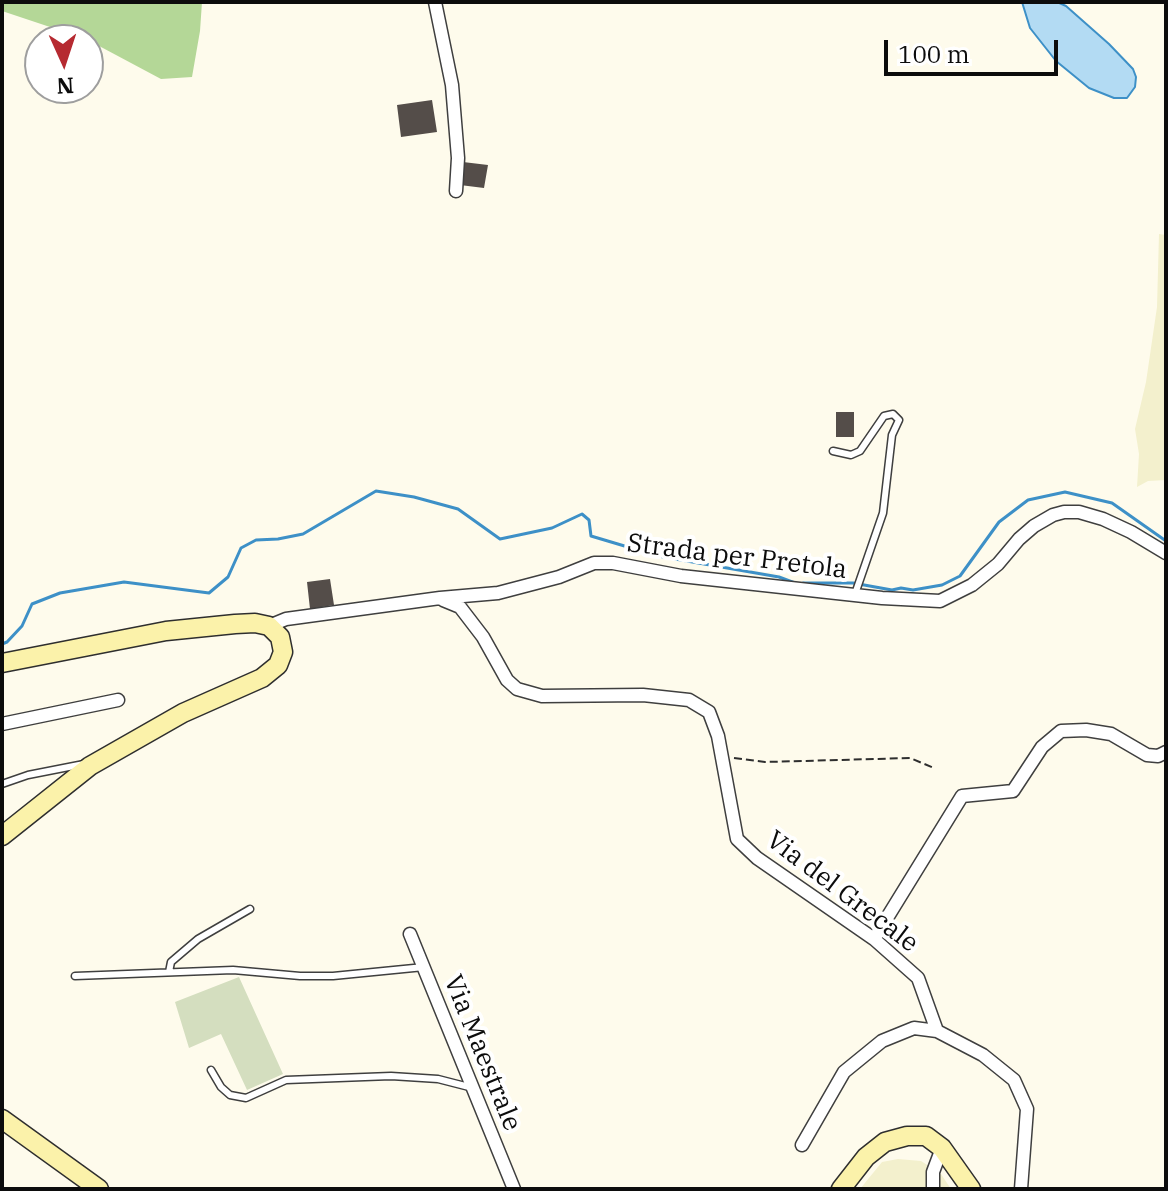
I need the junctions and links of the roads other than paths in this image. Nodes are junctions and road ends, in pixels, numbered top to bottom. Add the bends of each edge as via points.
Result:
1 (435, 2) edge
2 (456, 191) dead end
3 (833, 451) dead end
4 (1166, 553) edge
5 (855, 594) junction
6 (440, 598) junction
7 (269, 626) junction
8 (2, 663) edge
9 (118, 700) dead end
10 (2, 724) edge
11 (1166, 752) edge
12 (90, 766) junction
13 (2, 784) edge
14 (2, 836) edge
15 (250, 909) dead end
16 (410, 934) dead end
17 (874, 939) junction
18 (424, 967) junction
19 (169, 972) junction
20 (75, 976) dead end
21 (937, 1031) junction
22 (211, 1070) dead end
23 (473, 1088) junction
24 (2, 1119) edge
25 (802, 1145) dead end
26 (942, 1148) junction
27 (99, 1189) edge
28 (514, 1189) edge
29 (841, 1189) edge
30 (933, 1189) edge
31 (971, 1189) edge
32 (1021, 1189) edge

1 - 2 street via 452,85
3 - 5 lane via 860,451 884,416 893,414 899,420 892,435 883,513
4 - 5 street, Strada per Pretola via 1103,519 1064,512 1034,526 972,585 940,601
5 - 6 street, Strada per Pretola via 594,563 498,593
6 - 7 street, Strada per Pretola via 286,619
6 - 17 street, Via del Grecale via 460,607 517,689 542,696 689,700 709,712 737,839
7 - 8 street via 181,629
7 - 12 street via 280,637 283,652 278,665 262,678 183,713
9 - 10 street
11 - 17 street via 1147,755 1111,734 1061,731 1042,747 1013,791 962,796
12 - 13 lane
12 - 14 street
15 - 19 lane via 198,939 171,962
16 - 18 street, Via Maestrale
17 - 21 street, Via del Grecale via 918,978
18 - 19 lane via 333,976
18 - 23 street, Via Maestrale
19 - 20 lane
21 - 25 street via 914,1028 882,1041 844,1072
21 - 32 street via 983,1055 1014,1080 1027,1109
22 - 23 lane via 230,1095 246,1098 286,1080 391,1076
23 - 28 street, Via Maestrale
24 - 27 street
26 - 29 street via 926,1136 885,1142
26 - 30 street
26 - 31 street

